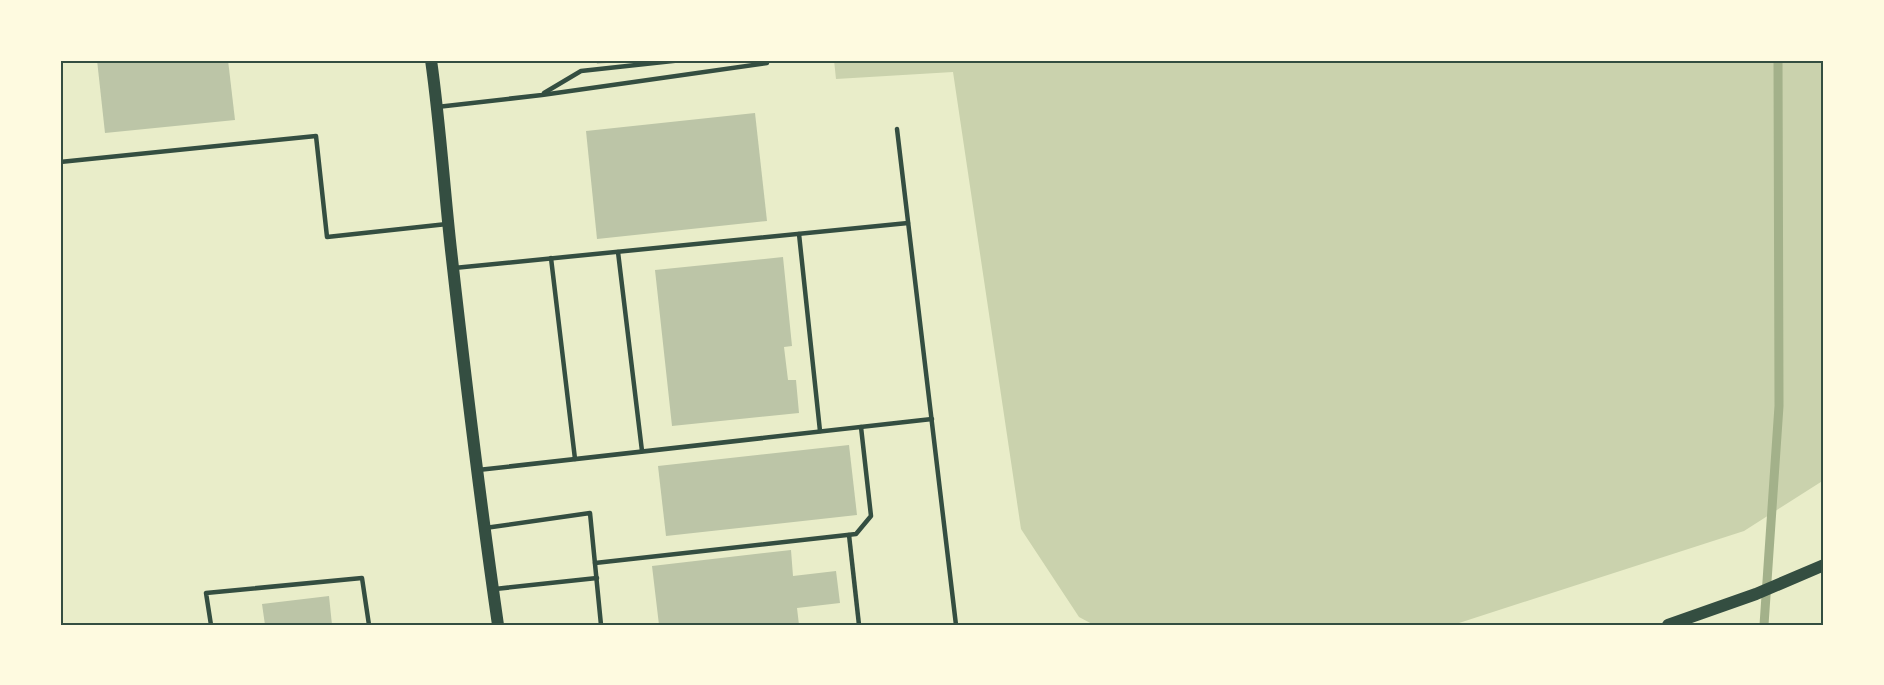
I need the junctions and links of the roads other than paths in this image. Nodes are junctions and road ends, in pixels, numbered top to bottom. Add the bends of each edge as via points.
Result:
1 (431, 60) edge
2 (682, 60) edge
3 (767, 60) edge
4 (542, 95) junction
5 (437, 107) junction
6 (897, 129) dead end
7 (60, 162) edge
8 (908, 223) junction
9 (448, 224) junction
10 (799, 234) junction
11 (618, 252) junction
12 (551, 258) junction
13 (453, 268) junction
14 (932, 419) junction
15 (861, 427) junction
16 (820, 431) junction
17 (642, 451) junction
18 (575, 459) junction
19 (476, 470) junction
20 (483, 528) junction
21 (849, 535) junction
22 (595, 563) junction
23 (1824, 565) edge
24 (597, 578) junction
25 (493, 590) junction
26 (211, 625) edge
27 (369, 625) edge
28 (498, 625) edge
29 (601, 625) edge
30 (859, 625) edge
31 (956, 625) edge
32 (1668, 625) edge

1 - 5 main road
2 - 4 lane via 581,71
3 - 4 lane
4 - 5 lane
5 - 9 main road
6 - 8 lane
7 - 9 lane via 316,136 327,237
8 - 10 lane
8 - 14 lane
9 - 13 main road
10 - 11 lane
10 - 16 lane
11 - 12 lane
11 - 17 lane
12 - 13 lane
12 - 18 lane
13 - 19 main road
14 - 15 lane
14 - 31 lane
15 - 16 lane
15 - 21 lane via 871,516 856,534
16 - 17 lane
17 - 18 lane
18 - 19 lane
19 - 20 main road
20 - 22 lane via 590,513
20 - 25 main road
21 - 22 lane
21 - 30 lane
22 - 24 lane
23 - 32 main road
24 - 25 lane
24 - 29 lane
25 - 28 main road
26 - 27 lane via 206,593 362,578

